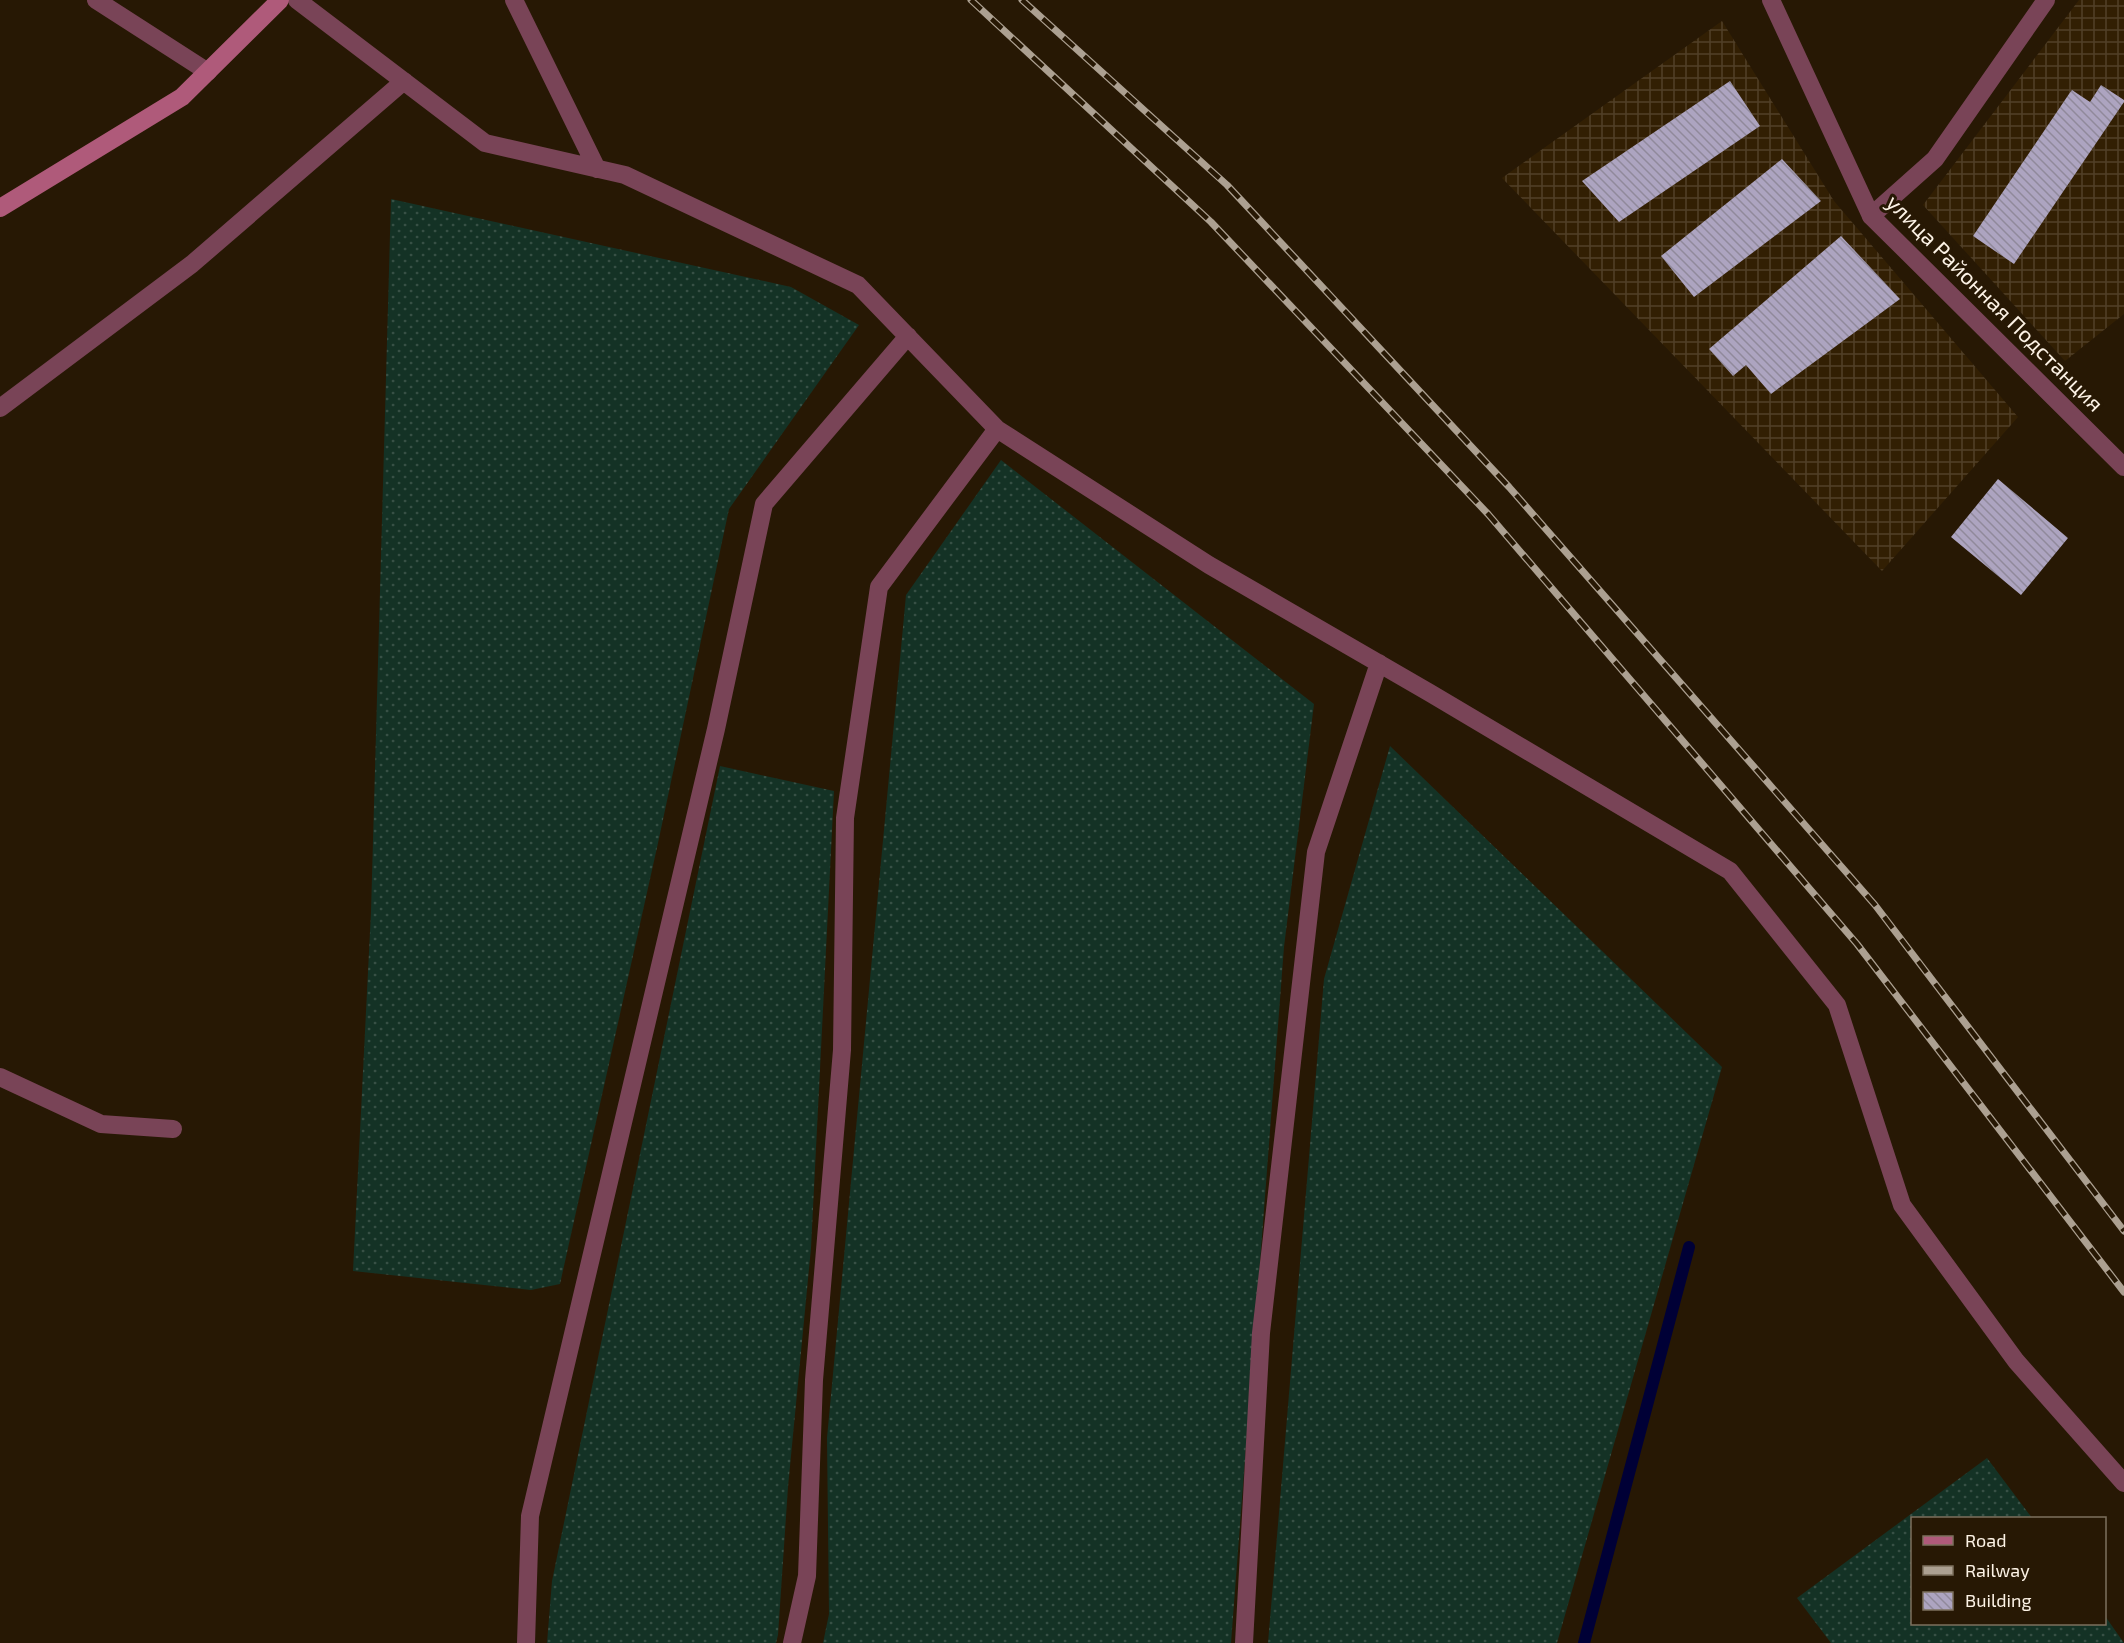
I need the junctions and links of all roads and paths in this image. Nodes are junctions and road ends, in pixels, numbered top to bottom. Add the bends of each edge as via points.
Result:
1 (96, 0) edge
2 (280, 0) edge
3 (297, 0) edge
4 (514, 0) edge
5 (1771, 0) edge
6 (2046, 0) edge
7 (208, 72) junction
8 (404, 81) junction
9 (597, 169) junction
10 (0, 207) edge
11 (1871, 216) junction
12 (908, 336) junction
13 (0, 408) edge
14 (997, 429) junction
15 (2124, 467) edge
16 (1379, 663) junction
17 (0, 1077) edge
18 (173, 1129) dead end
19 (2124, 1483) edge
20 (526, 1643) edge
21 (792, 1643) edge
22 (1244, 1643) edge

1 - 7 street
2 - 7 street
3 - 8 street
4 - 9 street
5 - 11 street, улица Районная Подстанция
6 - 11 street via 1935,159
7 - 10 street via 182,97
8 - 9 street via 485,143
8 - 13 street via 192,264
9 - 12 street via 625,175 858,285
11 - 15 street, улица Районная Подстанция
12 - 14 street
12 - 20 street via 764,504 716,729 530,1516
14 - 16 street via 1209,565
14 - 21 street via 879,587 845,819 842,1050 814,1380 807,1576
16 - 19 street via 1730,871 1837,1005 1902,1205 2016,1361
16 - 22 street via 1316,852 1261,1333
17 - 18 street via 101,1124

